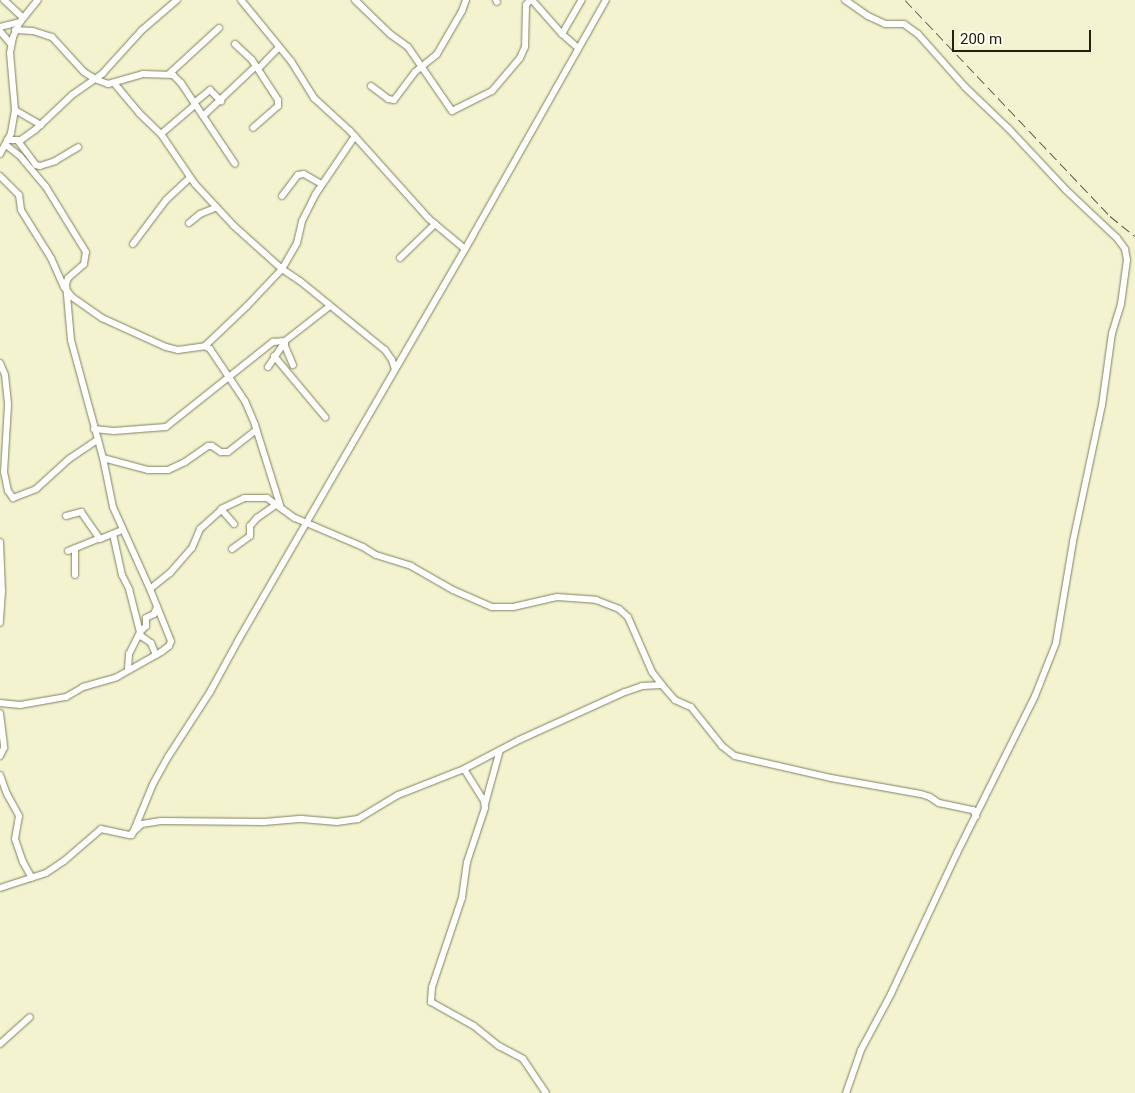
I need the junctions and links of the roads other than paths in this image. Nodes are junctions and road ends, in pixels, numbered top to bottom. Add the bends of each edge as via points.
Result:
1 (4, 0) edge
2 (38, 0) edge
3 (177, 0) edge
4 (241, 0) edge
5 (355, 0) edge
6 (466, 0) edge
7 (531, 0) edge
8 (582, 0) edge
9 (606, 0) edge
10 (845, 0) edge
11 (22, 20) junction
12 (0, 26) edge
13 (219, 28) dead end
14 (15, 30) junction
15 (0, 31) edge
16 (562, 34) junction
17 (11, 44) junction
18 (235, 44) dead end
19 (278, 48) junction
20 (578, 48) junction
21 (422, 65) junction
22 (257, 67) junction
23 (169, 74) junction
24 (95, 79) junction
25 (114, 83) junction
26 (371, 86) dead end
27 (220, 101) junction
28 (195, 104) junction
29 (15, 110) junction
30 (204, 116) junction
31 (41, 125) junction
32 (253, 128) dead end
33 (161, 134) junction
34 (355, 136) junction
35 (18, 141) junction
36 (6, 143) junction
37 (78, 147) dead end
38 (0, 154) edge
39 (235, 164) dead end
40 (0, 176) edge
41 (190, 178) junction
42 (321, 184) junction
43 (282, 196) dead end
44 (217, 207) junction
45 (189, 223) dead end
46 (435, 224) junction
47 (132, 244) dead end
48 (465, 249) junction
49 (400, 258) dead end
50 (282, 269) junction
51 (66, 290) junction
52 (330, 306) junction
53 (285, 341) junction
54 (205, 346) junction
55 (274, 356) junction
56 (0, 363) edge
57 (293, 365) dead end
58 (268, 367) dead end
59 (395, 370) junction
60 (227, 377) junction
61 (324, 417) dead end
62 (94, 429) junction
63 (256, 430) junction
64 (97, 440) junction
65 (103, 458) junction
66 (279, 505) junction
67 (221, 509) junction
68 (66, 516) dead end
69 (306, 523) junction
70 (234, 524) dead end
71 (122, 530) junction
72 (113, 534) junction
73 (98, 539) junction
74 (0, 542) edge
75 (232, 549) dead end
76 (1, 573) edge
77 (75, 575) dead end
78 (150, 589) junction
79 (158, 607) junction
80 (0, 623) edge
81 (140, 632) junction
82 (156, 655) junction
83 (128, 670) junction
84 (662, 685) junction
85 (0, 704) edge
86 (0, 713) edge
87 (500, 750) junction
88 (0, 756) edge
89 (464, 768) junction
90 (0, 774) edge
91 (485, 805) junction
92 (976, 816) junction
93 (132, 835) junction
94 (32, 878) junction
95 (0, 888) edge
96 (30, 1017) dead end
97 (0, 1044) edge
98 (546, 1093) edge
99 (846, 1093) edge

1 - 11 street
2 - 11 street
3 - 24 street via 142,30
4 - 19 street
5 - 21 street via 408,47
6 - 21 street via 441,48
7 - 16 street
7 - 21 street via 525,8 526,40 522,55 492,90 450,111
8 - 16 street
9 - 20 street
10 - 92 street via 882,23 904,24 912,29 1066,190 1110,230 1124,246 1126,254 1102,405 1057,637 1042,682
11 - 12 street
11 - 14 street
13 - 23 street
14 - 17 street
14 - 24 street via 33,31 55,39 74,63
15 - 17 street
16 - 20 street
17 - 29 street
18 - 22 street
19 - 22 street
19 - 34 street via 291,61 314,98
20 - 48 street
21 - 26 street via 394,100
22 - 27 street
22 - 32 street via 279,104
23 - 25 street via 139,75
23 - 28 street via 176,77
24 - 25 street
24 - 31 street via 72,95
25 - 33 street
27 - 28 street via 210,90
27 - 30 street
28 - 30 street
28 - 33 street
29 - 31 street
29 - 36 street
30 - 39 street
31 - 35 street
33 - 41 street
34 - 42 street
34 - 46 street
35 - 36 street
35 - 37 street via 40,166
36 - 38 street
36 - 51 street via 46,187 85,249 84,264 68,278
40 - 51 street via 18,195 21,210 51,258
41 - 44 street
41 - 47 street via 166,200
42 - 43 street via 304,174 298,175
42 - 50 street via 303,218 295,248
44 - 45 street
44 - 50 street
46 - 48 street
46 - 49 street
48 - 59 street
50 - 52 street
50 - 54 street
51 - 54 street via 102,318 166,347 178,350
51 - 62 street via 71,340
52 - 53 street
52 - 59 street via 385,350
53 - 55 street
53 - 57 street
53 - 60 street via 273,342
54 - 60 street
55 - 58 street
55 - 61 street
56 - 64 street via 5,375 8,405 4,472 13,498 36,490 69,459
59 - 69 street
60 - 62 street via 166,426 114,431
60 - 63 street via 240,392
62 - 64 street
63 - 65 street via 228,452 208,446 168,470 144,469
63 - 66 street
64 - 65 street
65 - 71 street via 110,498
66 - 67 street via 267,498 253,497
66 - 69 street
66 - 75 street via 257,518 250,526 250,536
67 - 70 street
67 - 78 street via 200,529 192,548 170,573
68 - 73 street via 81,512
69 - 84 street via 376,555 411,566 492,607 513,607 557,597 596,600 618,609 628,617 652,672
69 - 93 street via 210,692 165,763
71 - 72 street
71 - 78 street
72 - 73 street
72 - 81 street
73 - 77 street via 72,549
74 - 76 street
76 - 80 street
78 - 79 street
79 - 81 street via 146,618 146,626
79 - 82 street via 171,641
81 - 82 street via 151,643
81 - 83 street via 128,657
82 - 83 street
83 - 85 street via 62,698 20,705
84 - 87 street via 630,690
84 - 92 street via 675,700 694,710 722,746 735,756 825,777 921,794 939,803 973,810
86 - 88 street via 4,748
87 - 89 street
87 - 91 street
89 - 91 street
89 - 93 street via 398,795 352,821 161,821 142,824
90 - 94 street via 19,816 15,839
91 - 98 street via 467,862 462,898 432,987 431,1002 524,1059
92 - 99 street via 861,1050
93 - 94 street via 101,830 58,866
94 - 95 street
96 - 97 street

